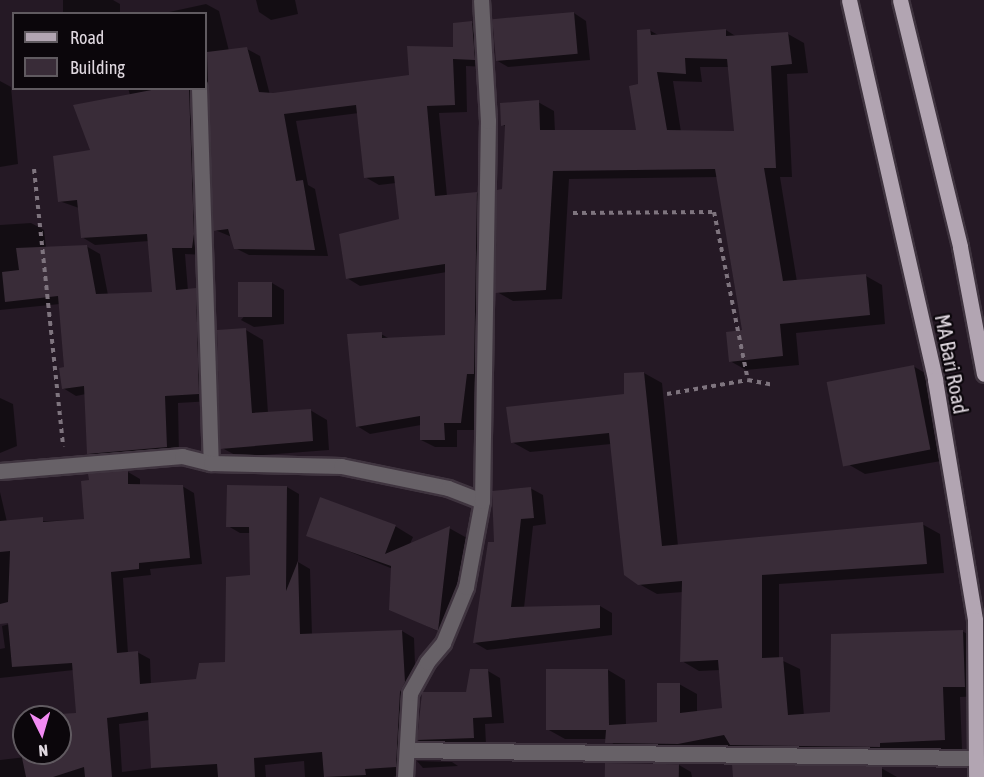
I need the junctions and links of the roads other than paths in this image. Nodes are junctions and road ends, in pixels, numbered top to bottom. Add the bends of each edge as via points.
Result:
1 (481, 0) edge
2 (849, 0) edge
3 (900, 0) edge
4 (199, 90) edge
5 (984, 374) edge
6 (211, 463) junction
7 (0, 471) edge
8 (482, 501) junction
9 (407, 750) junction
10 (976, 758) junction
11 (405, 777) edge
12 (976, 777) edge

1 - 8 street via 488,121
2 - 10 main road, MA Bari Road via 937,392 975,620
3 - 5 main road, MA Bari Road via 960,247
4 - 6 street
6 - 7 street via 182,456
6 - 8 street via 341,466 448,488
8 - 9 street via 466,587 443,643 410,693
9 - 10 street
9 - 11 street
10 - 12 main road, MA Bari Road

